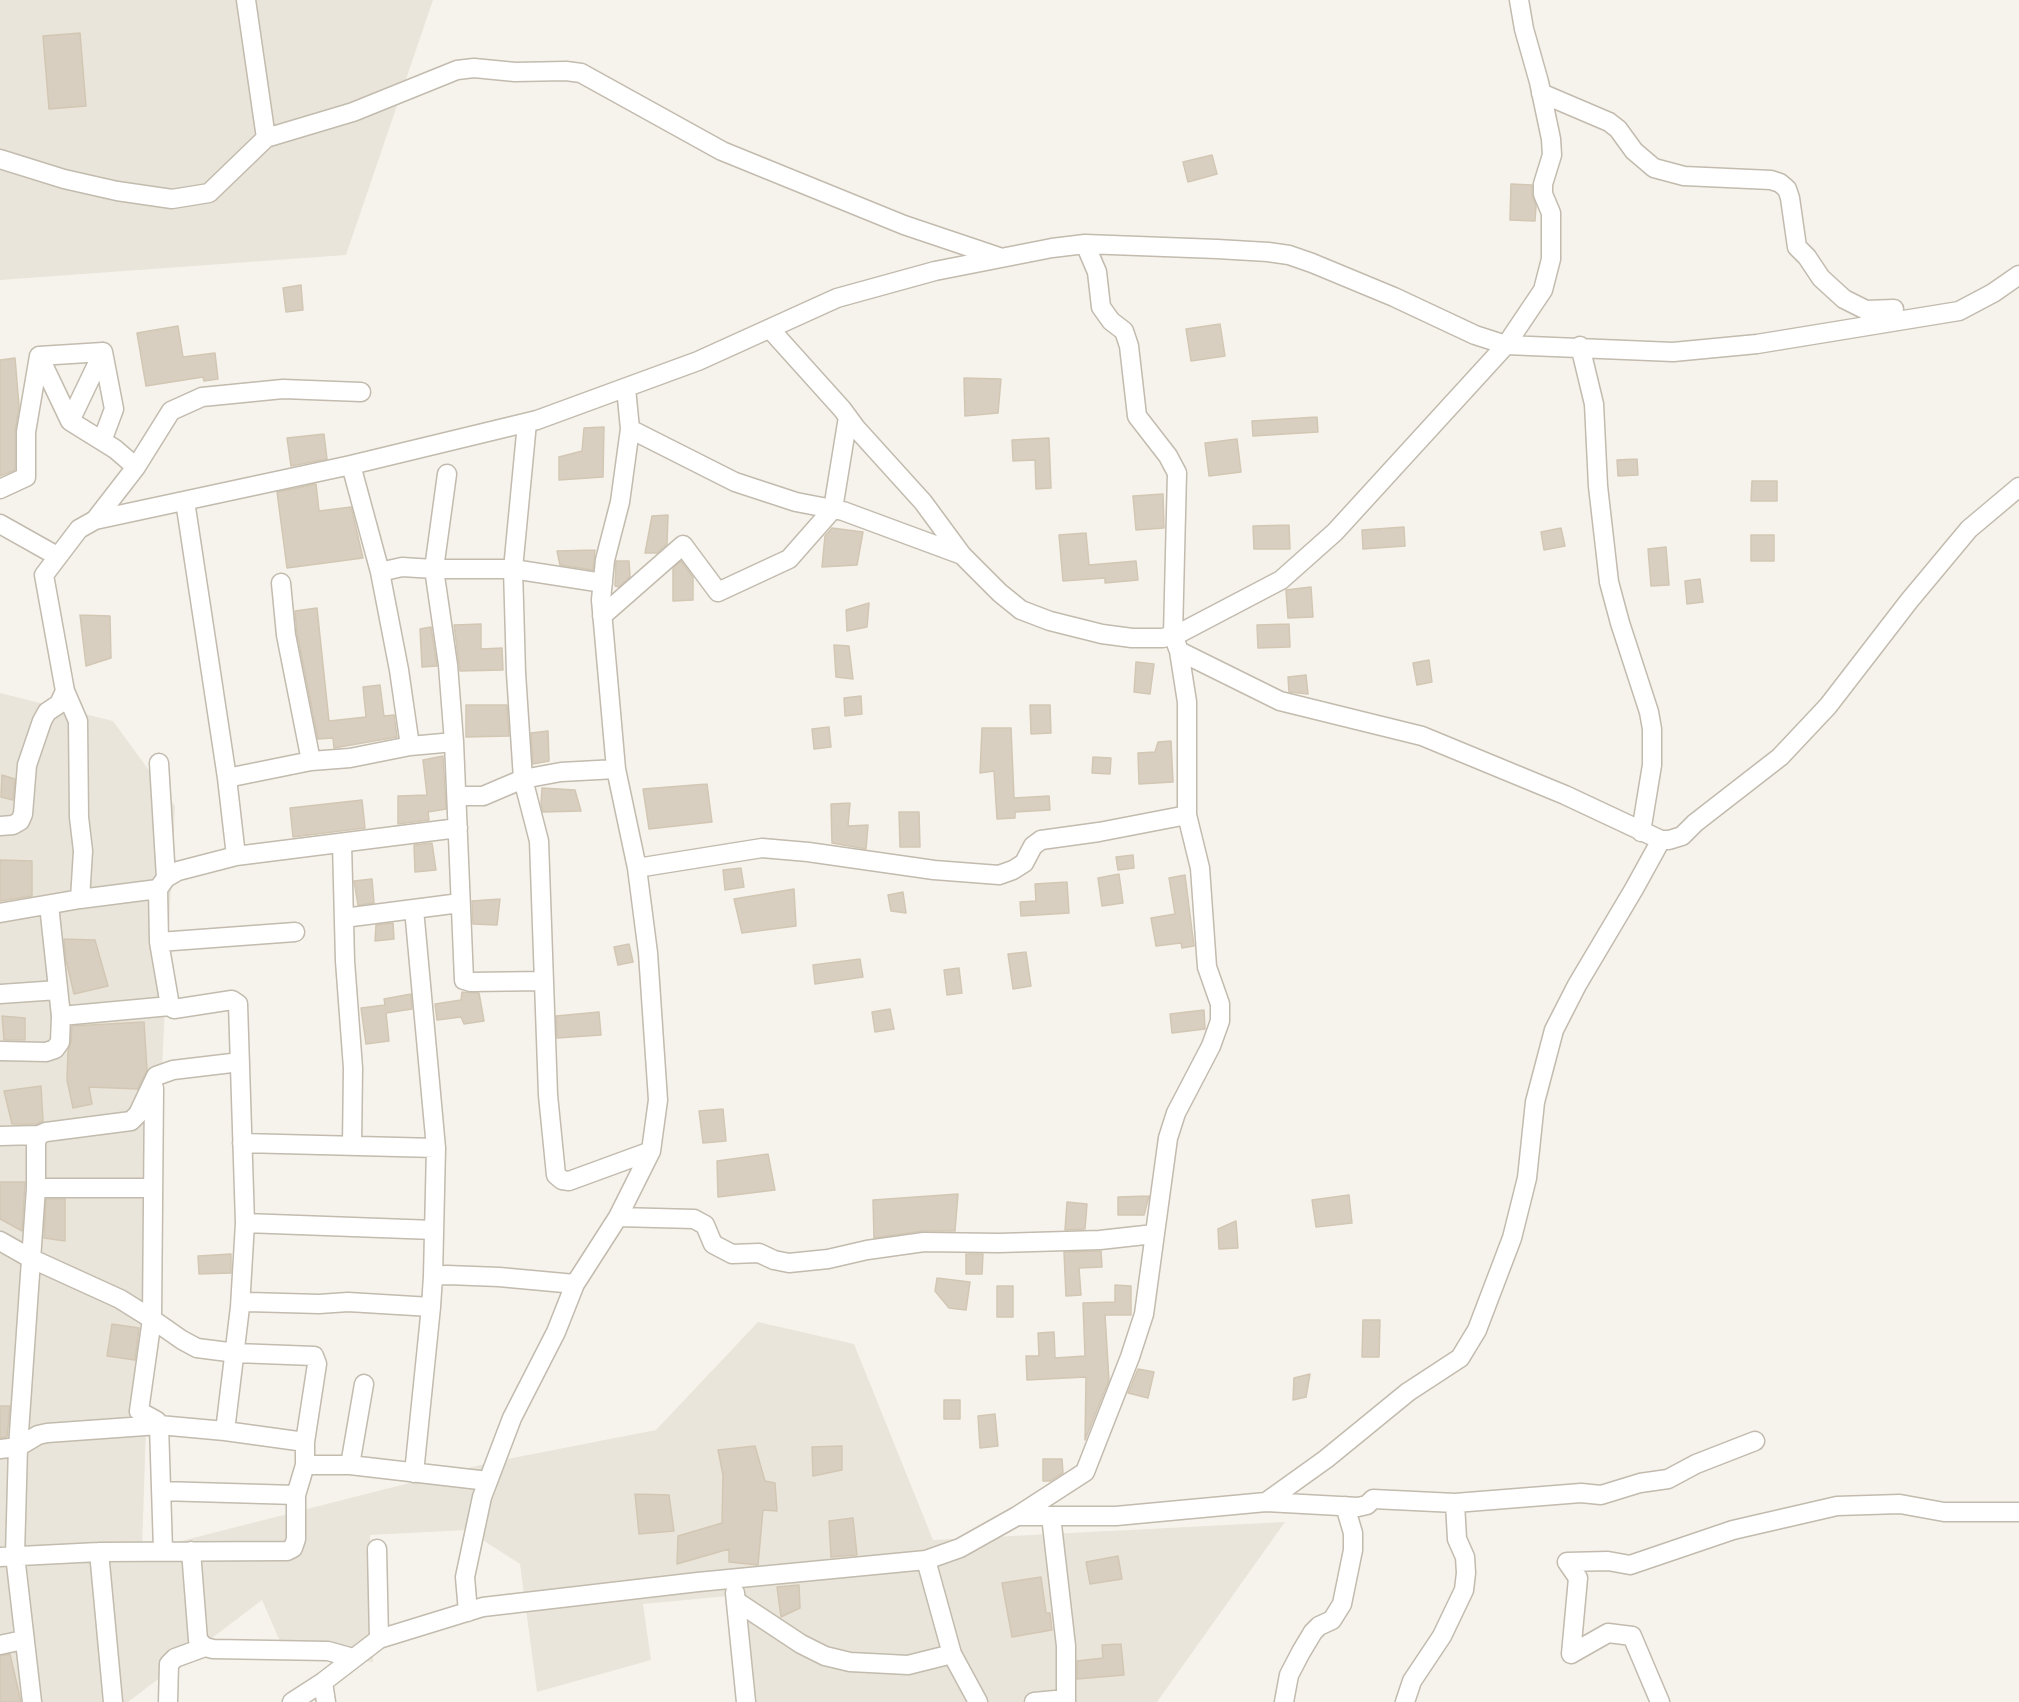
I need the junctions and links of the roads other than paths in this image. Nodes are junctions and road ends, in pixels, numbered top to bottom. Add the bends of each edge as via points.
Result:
1 (246, 0) edge
2 (1519, 0) edge
3 (1542, 93) junction
4 (266, 138) junction
5 (0, 159) edge
6 (1085, 244) junction
7 (1001, 258) junction
8 (2019, 275) edge
9 (1894, 309) dead end
10 (770, 329) junction
11 (1506, 345) junction
12 (1580, 346) junction
13 (103, 352) junction
14 (39, 356) junction
15 (626, 388) junction
16 (361, 392) dead end
17 (848, 417) junction
18 (70, 421) junction
19 (527, 423) junction
20 (630, 429) junction
21 (102, 441) junction
22 (351, 465) junction
23 (136, 467) junction
24 (447, 474) dead end
25 (2019, 487) edge
26 (0, 489) edge
27 (185, 501) junction
28 (833, 509) junction
29 (95, 519) junction
30 (0, 524) edge
31 (962, 555) junction
32 (57, 556) junction
33 (434, 569) junction
34 (513, 569) junction
35 (380, 572) junction
36 (281, 583) dead end
37 (603, 583) junction
38 (602, 616) junction
39 (1176, 643) junction
40 (65, 691) junction
41 (454, 741) junction
42 (410, 746) junction
43 (311, 761) junction
44 (159, 763) dead end
45 (616, 769) junction
46 (227, 778) junction
47 (523, 779) junction
48 (457, 796) junction
49 (1187, 815) junction
50 (0, 826) edge
51 (458, 828) junction
52 (1641, 832) junction
53 (1660, 840) junction
54 (342, 843) junction
55 (236, 856) junction
56 (637, 868) junction
57 (162, 884) junction
58 (80, 899) junction
59 (460, 903) junction
60 (49, 905) junction
61 (414, 909) junction
62 (0, 913) edge
63 (344, 918) junction
64 (295, 932) dead end
65 (159, 942) junction
66 (543, 981) junction
67 (58, 990) junction
68 (0, 994) edge
69 (171, 1006) junction
70 (61, 1016) junction
71 (0, 1051) edge
72 (240, 1062) junction
73 (154, 1080) junction
74 (39, 1135) junction
75 (0, 1136) edge
76 (242, 1143) junction
77 (352, 1146) junction
78 (436, 1148) junction
79 (651, 1151) junction
80 (36, 1188) junction
81 (153, 1188) junction
82 (618, 1217) junction
83 (245, 1223) junction
84 (434, 1230) junction
85 (1154, 1234) junction
86 (0, 1241) edge
87 (30, 1258) junction
88 (434, 1276) junction
89 (575, 1284) junction
90 (431, 1306) junction
91 (240, 1307) junction
92 (152, 1319) junction
93 (236, 1353) junction
94 (364, 1384) dead end
95 (159, 1425) junction
96 (225, 1431) junction
97 (1755, 1441) dead end
98 (305, 1442) junction
99 (9, 1448) edge
100 (305, 1465) junction
101 (350, 1465) junction
102 (414, 1473) junction
103 (488, 1481) junction
104 (161, 1491) junction
105 (296, 1495) junction
106 (1266, 1502) junction
107 (1455, 1503) junction
108 (1345, 1506) junction
109 (2019, 1512) edge
110 (1017, 1516) junction
111 (1051, 1516) junction
112 (377, 1549) dead end
113 (163, 1550) junction
114 (191, 1551) junction
115 (99, 1552) junction
116 (7, 1556) edge
117 (926, 1560) junction
118 (733, 1578) junction
119 (736, 1600) junction
120 (468, 1612) junction
121 (379, 1639) junction
122 (23, 1640) junction
123 (0, 1645) edge
124 (205, 1647) junction
125 (952, 1654) junction
126 (353, 1658) junction
127 (323, 1682) junction
128 (1066, 1700) edge
129 (32, 1702) edge
130 (113, 1702) edge
131 (168, 1702) edge
132 (292, 1702) edge
133 (326, 1702) edge
134 (746, 1702) edge
135 (978, 1702) edge
136 (1034, 1702) edge
137 (1284, 1702) edge
138 (1405, 1702) edge
139 (1660, 1702) edge

1 - 4 street
2 - 3 street
3 - 9 street via 1609,122 1654,168 1684,176 1780,183 1790,198 1797,247 1821,278 1844,299 1866,310
3 - 11 street via 1552,155 1543,194 1551,213 1551,259 1543,290
4 - 5 street via 209,193 172,199 64,179
4 - 7 street via 353,112 457,70 581,73 722,151 903,225
6 - 7 street
6 - 11 street via 1289,255
6 - 39 street via 1097,272 1101,307 1124,331 1129,346 1137,416 1177,473
7 - 10 street via 935,271 837,298
8 - 12 street via 1959,311 1857,328 1757,344 1673,351
10 - 15 street
10 - 17 street
11 - 12 street
11 - 39 street via 1335,532 1281,580 1180,633
12 - 52 street via 1594,404 1609,582 1652,729 1652,765
13 - 14 street
13 - 18 street
13 - 21 street via 114,409
14 - 18 street
14 - 26 street via 26,432 26,477
15 - 19 street
15 - 20 street
16 - 23 street via 283,390 202,397 171,411
17 - 28 street
17 - 31 street via 923,502
18 - 21 street
19 - 22 street
19 - 34 street
20 - 28 street via 735,482 796,502
20 - 37 street
21 - 23 street
22 - 27 street
22 - 35 street
23 - 29 street
24 - 33 street
25 - 53 street via 1969,529 1828,706 1780,757 1682,836
27 - 29 street
27 - 46 street
28 - 31 street
28 - 38 street via 789,559 718,592 683,545
29 - 32 street via 79,529
30 - 32 street
31 - 39 street via 1021,610 1102,634 1163,638
32 - 40 street via 44,575
33 - 34 street
33 - 35 street via 402,567
33 - 41 street
34 - 37 street
34 - 47 street
35 - 42 street
36 - 43 street via 286,635
37 - 38 street
38 - 45 street
39 - 49 street via 1186,702
39 - 52 street via 1280,701 1422,736 1565,795
40 - 50 street via 59,704 42,721 27,765 21,821
40 - 58 street via 78,721 83,851
41 - 42 street
41 - 48 street
42 - 43 street
43 - 46 street
44 - 57 street
45 - 47 street
45 - 56 street
46 - 55 street
47 - 48 street via 483,796
47 - 66 street via 538,841
48 - 51 street
49 - 56 street via 1041,840 1024,863 999,875 762,848
49 - 85 street via 1200,868 1208,967 1220,1004 1220,1021 1168,1138
51 - 54 street
51 - 59 street
52 - 53 street
53 - 106 street via 1554,1030 1535,1102 1527,1178 1512,1238 1477,1330 1460,1358 1408,1392
54 - 55 street
54 - 63 street
55 - 57 street via 178,871
56 - 79 street via 648,953 658,1100
57 - 58 street
57 - 65 street
58 - 60 street
59 - 61 street
59 - 66 street via 464,981
60 - 62 street
60 - 67 street
61 - 63 street
61 - 78 street
63 - 77 street
64 - 65 street
65 - 69 street
66 - 79 street via 556,1175 569,1181
67 - 68 street
67 - 70 street
69 - 70 street
69 - 72 street via 174,1009 232,1000 238,1004
70 - 71 street via 60,1042 55,1048 46,1052
72 - 73 street via 173,1070
72 - 76 street
73 - 74 street via 131,1121
73 - 81 street
74 - 75 street
74 - 80 street
76 - 77 street
76 - 83 street
77 - 78 street
78 - 84 street
79 - 82 street
80 - 81 street
80 - 87 street
81 - 92 street
82 - 85 street via 694,1219 705,1225 713,1244 732,1254 759,1253 789,1263 924,1242 1100,1240
82 - 89 street
83 - 84 street
83 - 91 street
84 - 88 street
85 - 110 street via 1144,1314 1085,1472
86 - 87 street
87 - 92 street via 120,1299
87 - 99 street
88 - 89 street
88 - 90 street
89 - 103 street via 556,1332 512,1418
90 - 91 street via 248,1302
90 - 102 street
91 - 93 street
92 - 93 street via 197,1348
92 - 95 street via 139,1411
93 - 96 street
93 - 98 street via 314,1356 317,1364
94 - 101 street
95 - 96 street
95 - 99 street via 47,1433
95 - 104 street
96 - 98 street
97 - 107 street via 1668,1479 1601,1495 1581,1493
98 - 100 street
99 - 116 street
100 - 101 street
100 - 105 street
101 - 102 street
102 - 103 street
103 - 120 street via 465,1577
104 - 105 street
104 - 113 street
105 - 114 street via 293,1548
106 - 108 street
106 - 111 street via 1116,1516
107 - 108 street via 1373,1499 1367,1505
107 - 138 street via 1457,1539 1465,1557 1464,1590 1442,1636 1412,1681
108 - 137 street via 1353,1533 1353,1550 1342,1604 1332,1620 1312,1632 1300,1652 1289,1675
109 - 139 street via 1944,1512 1900,1504 1837,1506 1733,1530 1630,1565 1568,1562 1578,1578 1571,1654 1608,1633 1632,1636
110 - 111 street
110 - 117 street via 960,1548
111 - 128 street via 1066,1646
112 - 121 street
113 - 114 street
113 - 115 street
114 - 124 street via 198,1640
115 - 116 street
115 - 130 street
116 - 122 street
117 - 118 street
117 - 125 street
118 - 119 street
118 - 120 street via 483,1606
119 - 125 street via 825,1656 850,1662 908,1665
119 - 134 street
120 - 121 street
121 - 126 street
122 - 123 street
122 - 129 street
124 - 126 street via 328,1651
124 - 131 street via 169,1664
125 - 135 street
126 - 127 street
127 - 132 street
127 - 133 street
128 - 136 street

